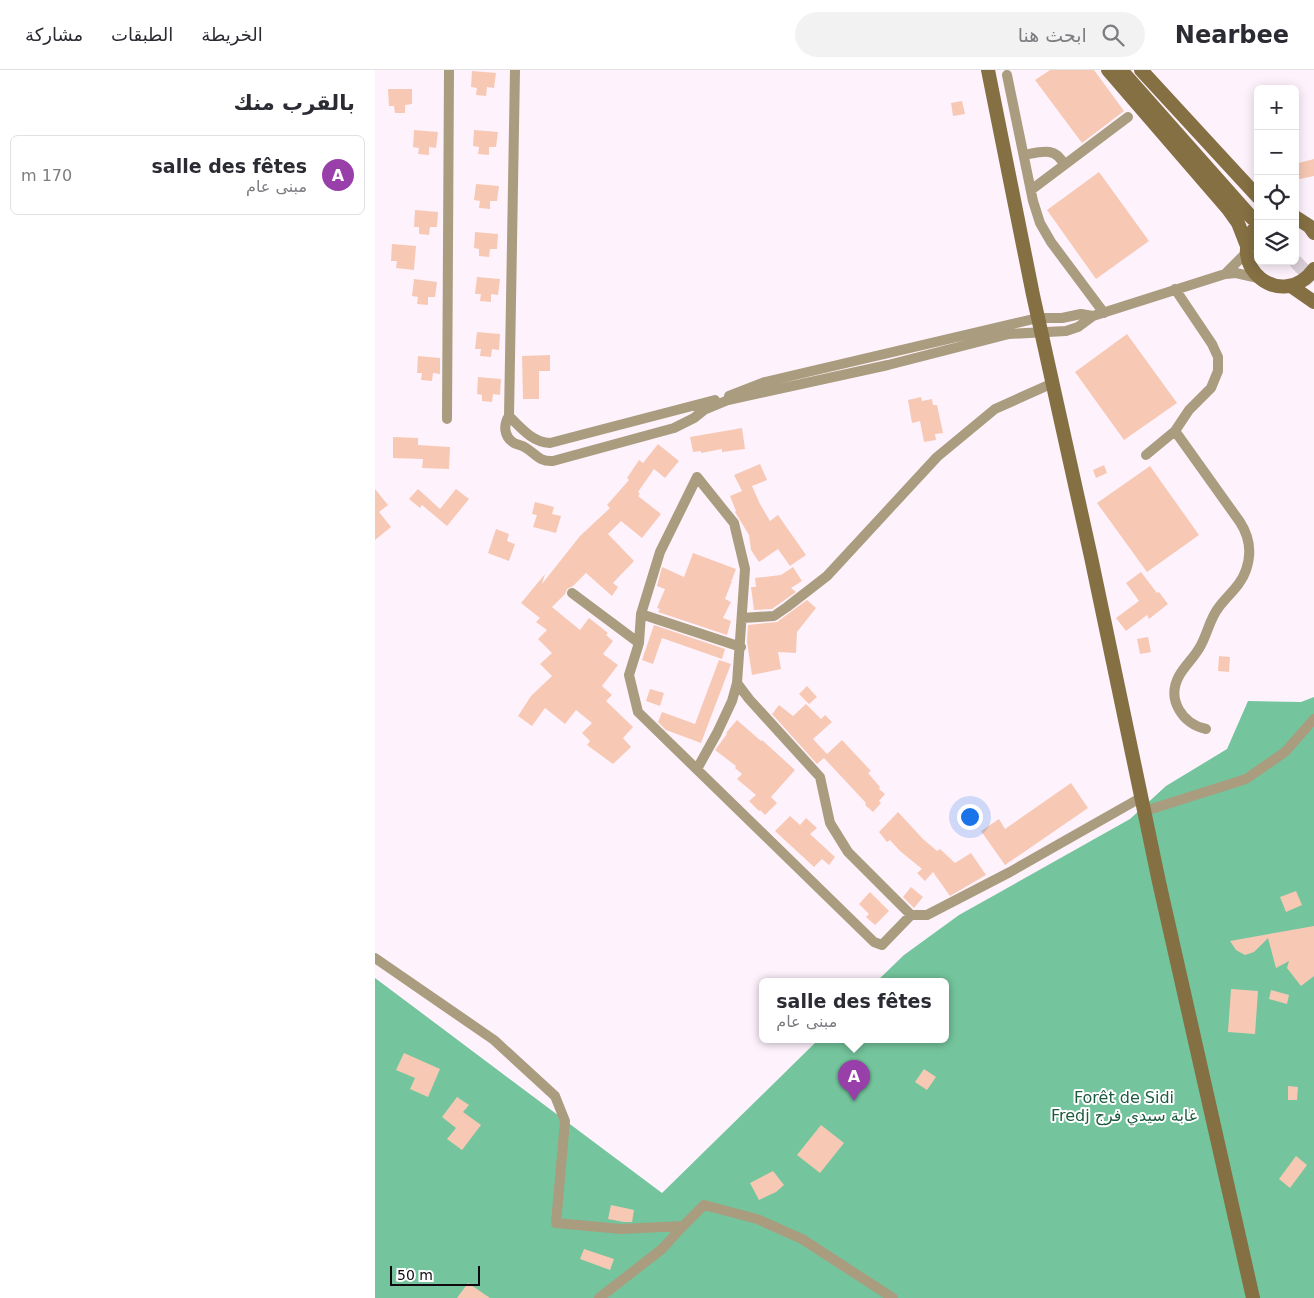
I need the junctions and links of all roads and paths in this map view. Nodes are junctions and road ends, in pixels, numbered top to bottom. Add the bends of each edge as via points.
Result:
1 (449, 70) edge
2 (515, 70) edge
3 (988, 70) edge
4 (1108, 70) edge
5 (1121, 70) edge
6 (1141, 70) edge
7 (1007, 75) dead end
8 (1128, 117) dead end
9 (1024, 155) junction
10 (1064, 165) junction
11 (1031, 190) junction
12 (1254, 193) edge
13 (1254, 220) edge
14 (1299, 220) edge
15 (1254, 224) edge
16 (1312, 228) edge
17 (1247, 249) junction
18 (1314, 269) edge
19 (1225, 274) junction
20 (1258, 278) junction
21 (1291, 286) junction
22 (1175, 290) junction
23 (1314, 302) edge
24 (1104, 313) junction
25 (1093, 316) junction
26 (1038, 318) junction
27 (1041, 333) junction
28 (916, 345) junction
29 (886, 353) junction
30 (918, 357) junction
31 (888, 364) junction
32 (1053, 383) junction
33 (509, 416) junction
34 (447, 419) dead end
35 (1175, 431) junction
36 (1146, 455) dead end
37 (572, 593) dead end
38 (641, 614) junction
39 (742, 618) junction
40 (639, 643) junction
41 (741, 647) junction
42 (737, 683) junction
43 (1314, 719) edge
44 (1206, 729) dead end
45 (697, 769) junction
46 (1142, 797) junction
47 (1145, 811) junction
48 (911, 915) junction
49 (375, 958) edge
50 (683, 1226) junction
51 (599, 1298) edge
52 (893, 1298) edge
53 (1253, 1298) edge

1 - 34 street
2 - 33 street
3 - 26 main road
4 - 17 main road via 1228,209 1238,223
5 - 13 main road
6 - 12 main road
7 - 9 street
8 - 10 street
9 - 10 street via 1049,152 1057,155
9 - 11 street
10 - 11 street
11 - 24 street via 1045,233
14 - 16 main road
15 - 17 main road
17 - 19 street
17 - 20 main road via 1251,268
18 - 21 main road via 1301,282
19 - 20 street
19 - 22 street
20 - 21 main road via 1274,286
21 - 23 main road
22 - 24 street
22 - 35 street via 1212,344 1219,364 1211,388 1189,410
24 - 25 street
25 - 26 street
25 - 27 street via 1072,330
26 - 27 main road
26 - 28 street
27 - 30 street via 1009,334
27 - 32 main road
28 - 29 street
28 - 30 street
29 - 31 street
29 - 33 street via 765,382 725,397 557,442 537,441
30 - 31 street
31 - 33 street via 728,400 674,428 548,462 509,440 505,430
32 - 39 street via 995,409 937,457 827,576 787,607 774,616
32 - 46 main road
35 - 36 street
35 - 44 street via 1240,522 1249,548 1244,576 1214,614 1201,645 1176,682 1175,702 1181,715
37 - 40 street
38 - 39 street via 660,552 697,477 733,523 745,569
38 - 40 street
38 - 41 street
39 - 41 street
40 - 45 street via 629,675 638,712
41 - 42 street
42 - 45 street via 729,709
42 - 48 street via 820,777 830,824 848,852
43 - 47 street via 1285,752 1246,779
45 - 48 street via 874,942 882,945
46 - 47 main road
46 - 48 street via 927,915
47 - 53 main road
49 - 50 street via 494,1040 555,1096 565,1121 556,1222 621,1229
50 - 51 street via 662,1249
50 - 52 street via 705,1205 757,1219 802,1240

